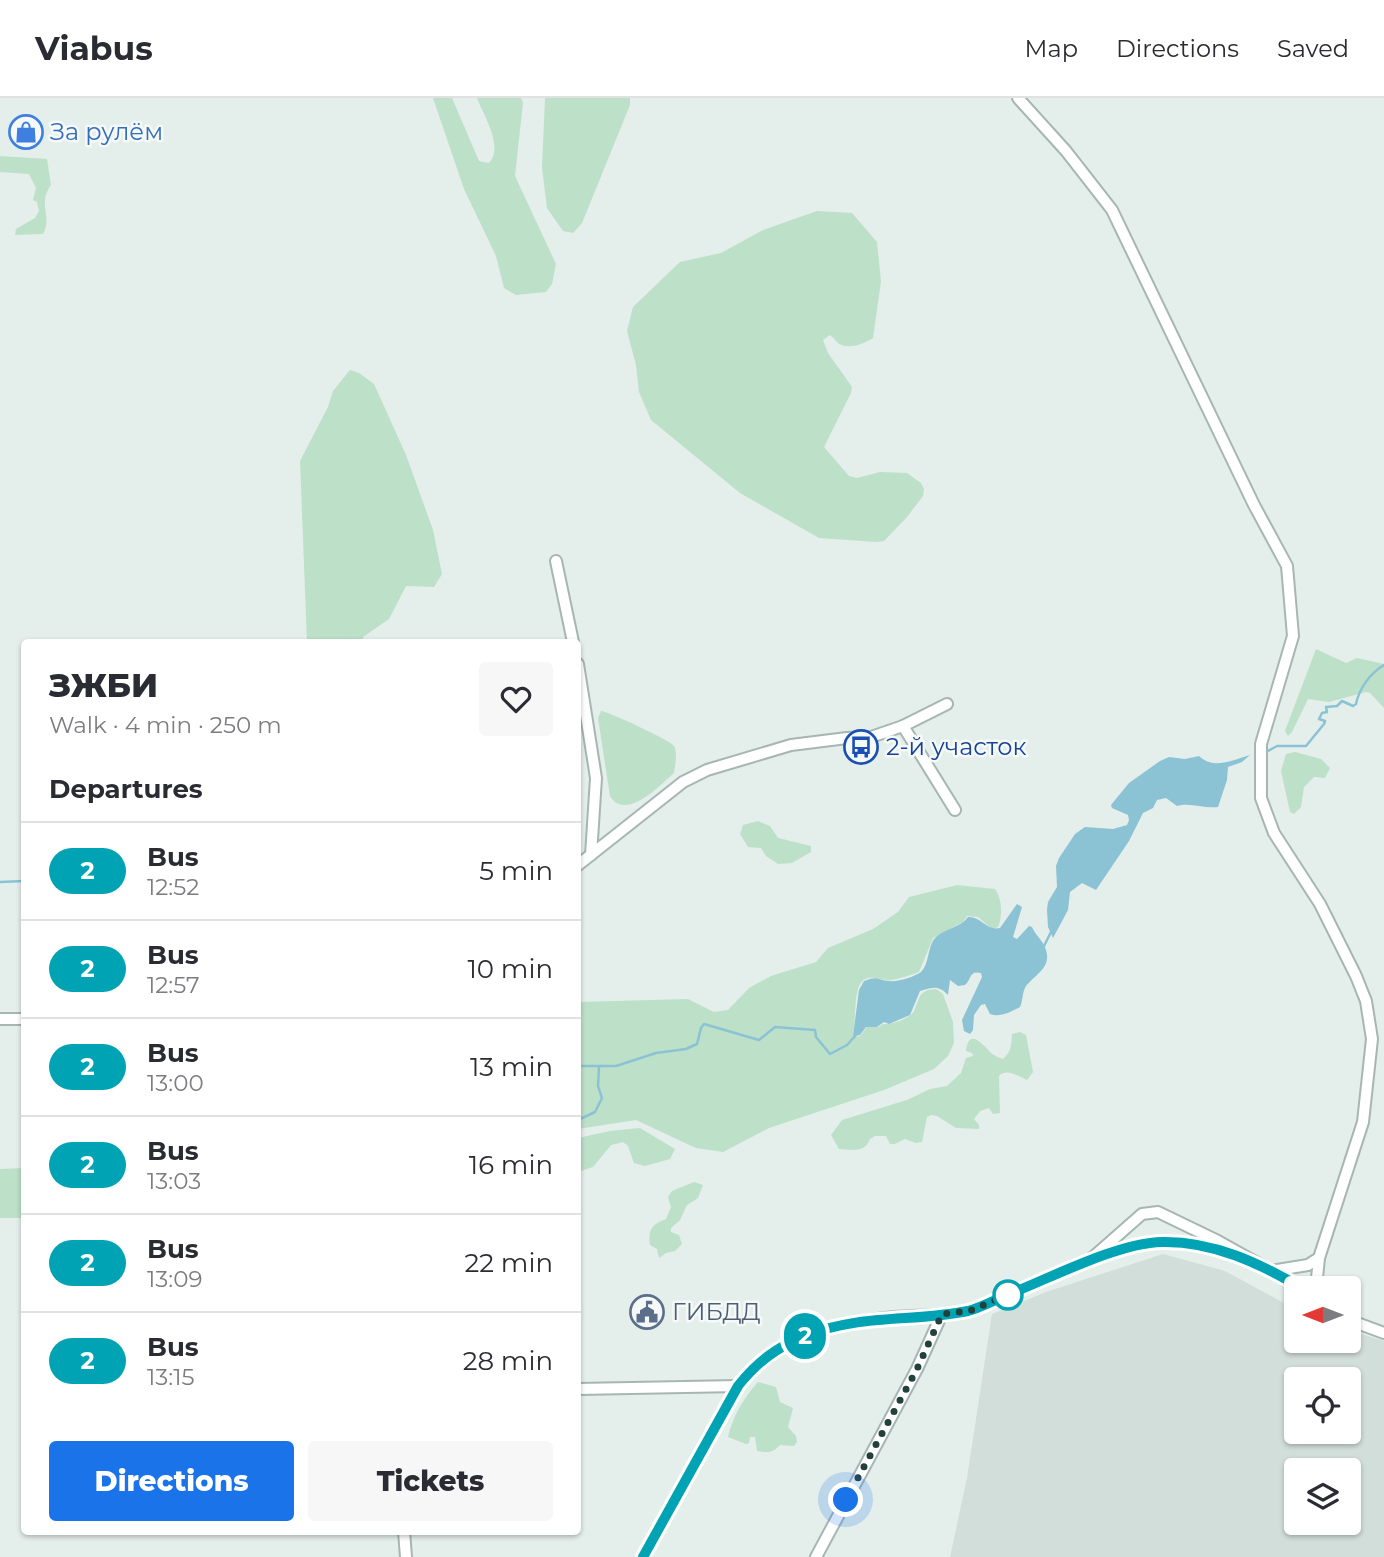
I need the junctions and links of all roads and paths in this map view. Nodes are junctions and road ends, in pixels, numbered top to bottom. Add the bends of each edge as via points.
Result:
1 (1018, 98) edge
2 (556, 561) dead end
3 (572, 639) edge
4 (581, 683) edge
5 (947, 704) dead end
6 (903, 726) junction
7 (955, 810) dead end
8 (591, 855) junction
9 (581, 863) edge
10 (0, 1019) edge
11 (21, 1019) edge
12 (1243, 1256) junction
13 (1319, 1258) junction
14 (1089, 1262) junction
15 (1271, 1270) junction
16 (1317, 1276) edge
17 (1284, 1278) edge
18 (942, 1314) junction
19 (1362, 1325) edge
20 (1384, 1334) edge
21 (738, 1386) junction
22 (581, 1389) edge
23 (404, 1535) edge
24 (406, 1557) edge
25 (643, 1557) edge
26 (816, 1557) edge

1 - 13 street via 1112,210 1287,566 1293,636 1261,744 1261,798 1274,833 1320,904 1356,976 1366,1001 1372,1039 1363,1122
2 - 3 street
4 - 8 street via 596,778
5 - 6 street
6 - 7 street
6 - 8 street via 871,737 791,745 707,770 683,782
8 - 9 street
10 - 11 street
12 - 14 street via 1162,1242
12 - 14 street via 1158,1212 1132,1221
12 - 15 street
13 - 15 street via 1308,1265
13 - 16 street
14 - 18 street via 969,1311
15 - 17 street
18 - 21 street via 891,1317 805,1336 770,1353
18 - 26 street
19 - 20 street
21 - 22 street
21 - 25 street
23 - 24 street

